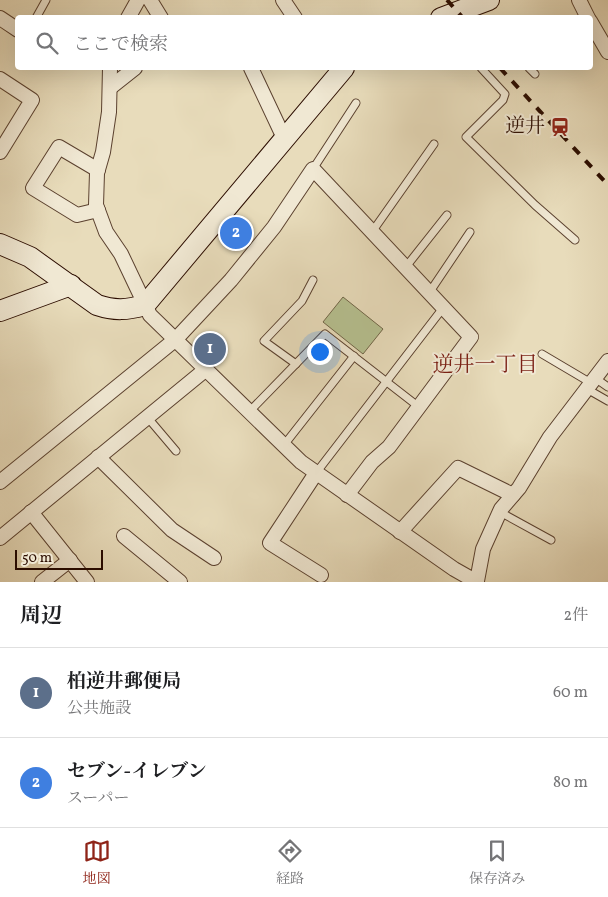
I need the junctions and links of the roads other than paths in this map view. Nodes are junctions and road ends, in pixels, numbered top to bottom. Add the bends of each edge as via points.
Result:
1 (46, 0) edge
2 (138, 0) edge
3 (150, 0) edge
4 (283, 0) edge
5 (578, 0) edge
6 (480, 6) edge
7 (38, 15) edge
8 (130, 15) edge
9 (159, 15) edge
10 (294, 15) edge
11 (451, 15) edge
12 (586, 15) edge
13 (0, 18) edge
14 (593, 26) edge
15 (15, 28) edge
16 (608, 52) edge
17 (110, 70) edge
18 (132, 70) edge
19 (252, 70) edge
20 (338, 70) edge
21 (482, 70) edge
22 (531, 70) edge
23 (535, 74) dead end
24 (0, 79) edge
25 (111, 87) junction
26 (356, 103) dead end
27 (284, 138) junction
28 (434, 144) dead end
29 (0, 152) edge
30 (313, 169) junction
31 (98, 170) junction
32 (98, 210) junction
33 (447, 215) dead end
34 (372, 232) junction
35 (470, 232) dead end
36 (575, 240) dead end
37 (5, 249) edge
38 (405, 268) junction
39 (313, 280) dead end
40 (71, 285) junction
41 (429, 294) junction
42 (145, 305) junction
43 (443, 308) junction
44 (0, 311) edge
45 (176, 339) junction
46 (542, 354) dead end
47 (354, 356) junction
48 (608, 361) edge
49 (296, 364) junction
50 (205, 370) junction
51 (387, 381) junction
52 (591, 383) junction
53 (608, 387) edge
54 (608, 401) edge
55 (419, 408) junction
56 (248, 412) junction
57 (148, 418) junction
58 (284, 445) junction
59 (176, 451) dead end
60 (98, 458) junction
61 (316, 473) junction
62 (0, 482) edge
63 (513, 495) junction
64 (347, 496) junction
65 (31, 512) junction
66 (500, 512) junction
67 (400, 532) junction
68 (124, 536) dead end
69 (0, 538) edge
70 (551, 540) dead end
71 (214, 558) dead end
72 (70, 560) junction
73 (321, 575) dead end
74 (473, 581) edge
75 (42, 582) edge
76 (87, 582) edge
77 (180, 582) edge

1 - 7 lane
2 - 8 street
3 - 9 street
4 - 10 street
5 - 12 street
6 - 11 street
13 - 15 street
14 - 16 street
17 - 25 street
18 - 25 street
19 - 27 street
20 - 27 street
21 - 36 lane via 505,94 503,100 466,137
22 - 23 lane
24 - 29 street via 32,100
25 - 31 street
26 - 30 lane
27 - 42 street
28 - 34 lane
30 - 34 street
30 - 45 street via 268,235
31 - 32 street via 95,188
31 - 32 street via 60,147 33,188 77,215
32 - 42 street via 106,232 121,254
33 - 38 lane
34 - 38 street
35 - 41 lane
37 - 40 street
38 - 41 street
39 - 49 lane via 302,301 264,341
40 - 42 street via 97,305 108,309 125,310
40 - 44 street
41 - 43 street
42 - 45 street via 150,315
43 - 51 lane
43 - 55 street via 471,337
45 - 50 street
45 - 62 street
46 - 52 lane
47 - 49 lane via 325,334
47 - 51 lane
47 - 58 lane
48 - 52 street
49 - 56 lane
50 - 56 street
50 - 57 street
51 - 55 lane
51 - 61 lane
52 - 53 lane
52 - 54 lane
52 - 63 street via 550,437
55 - 64 street
56 - 58 street
57 - 59 lane
57 - 60 street
58 - 61 street
60 - 65 street
60 - 71 street via 172,530
61 - 64 street
61 - 73 street via 270,543
63 - 66 street
63 - 67 street via 458,468
64 - 67 street
65 - 69 street
65 - 72 street
66 - 70 lane
66 - 74 street
67 - 74 street
68 - 77 street
72 - 75 street
72 - 76 street

